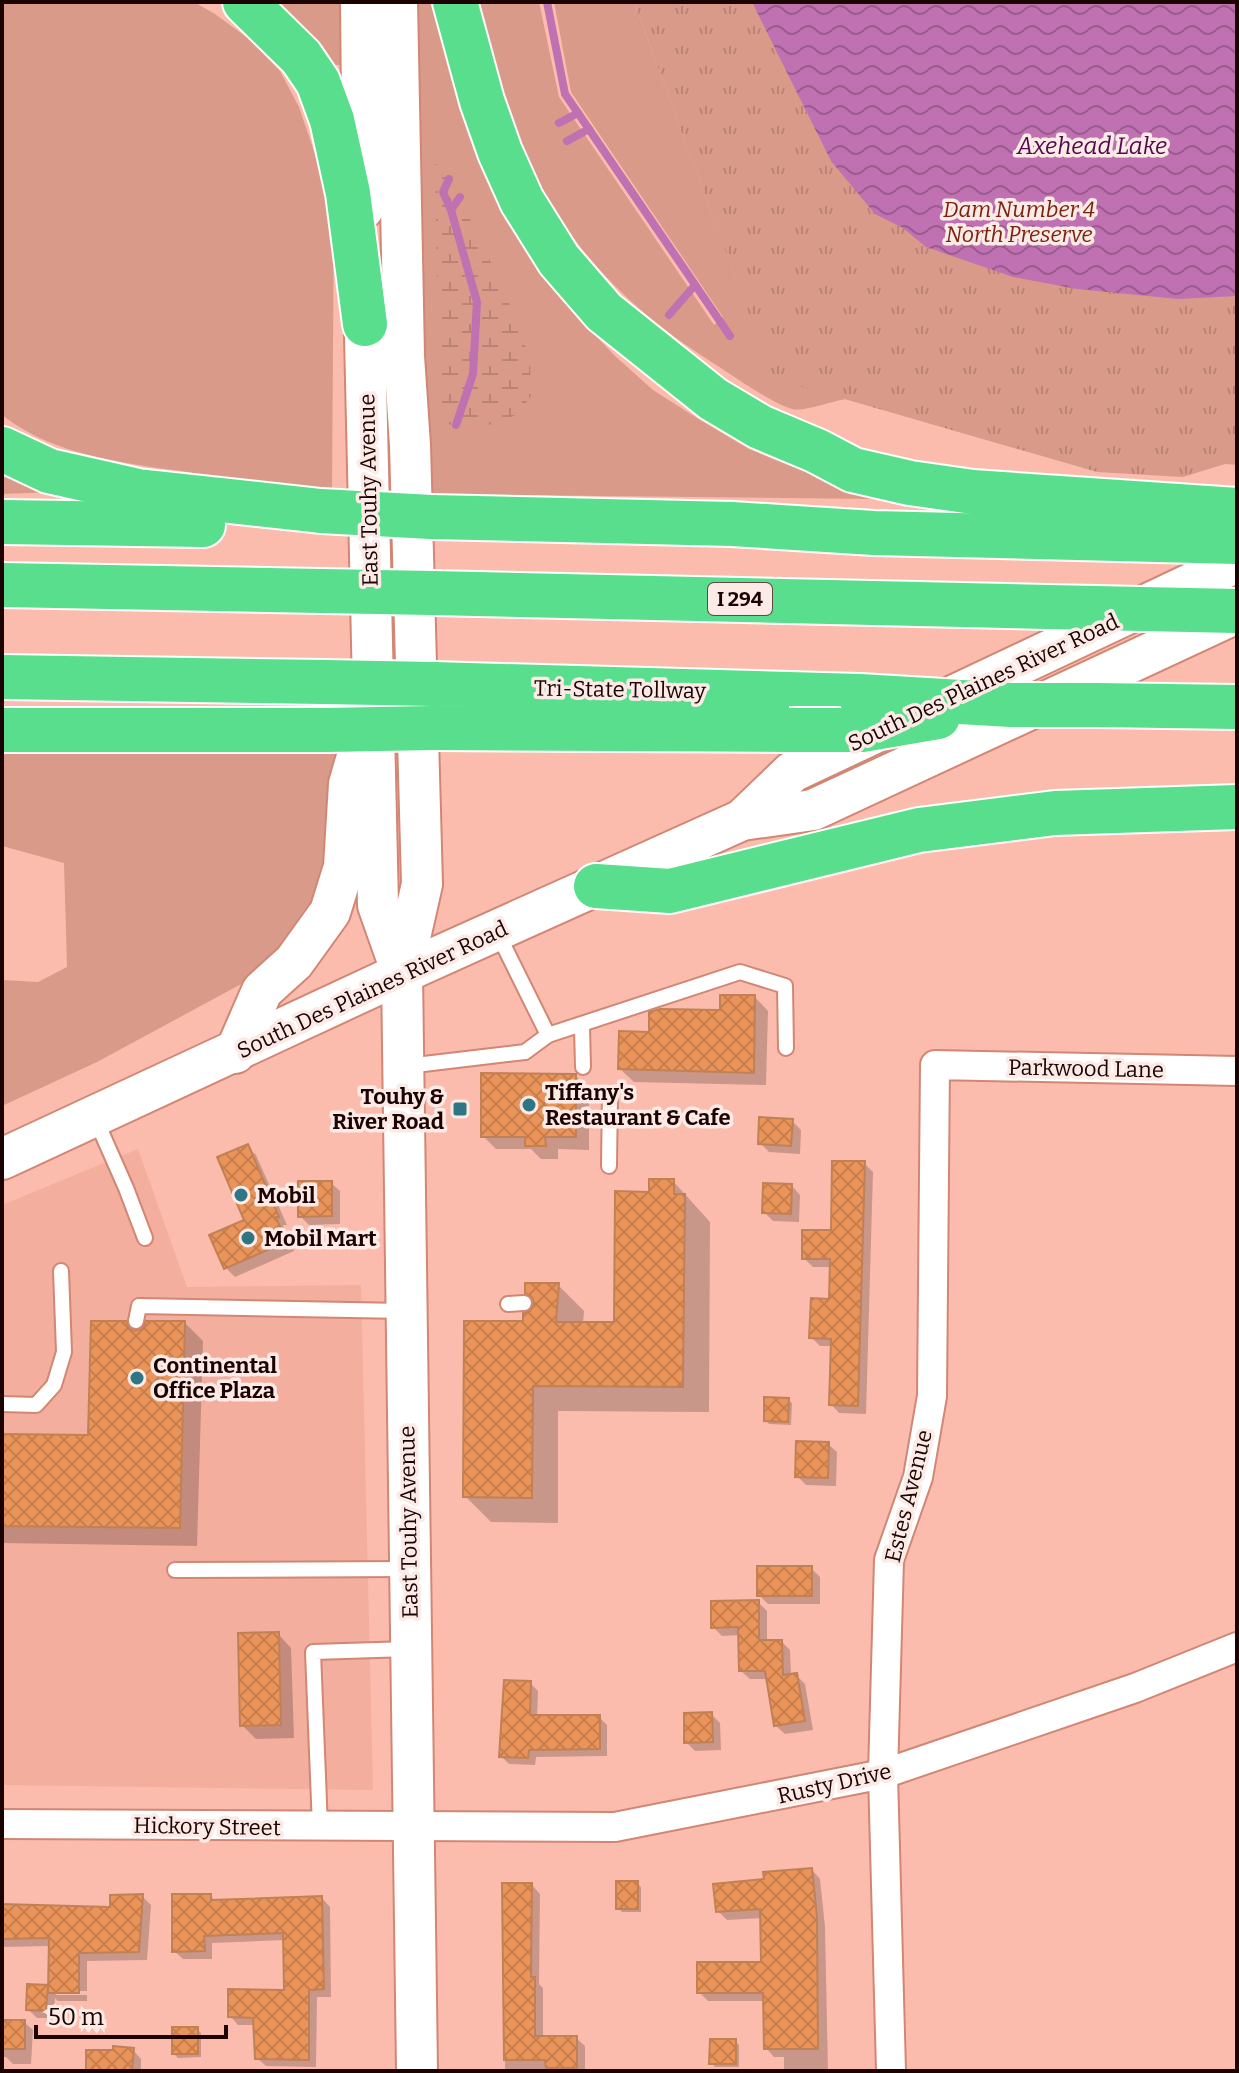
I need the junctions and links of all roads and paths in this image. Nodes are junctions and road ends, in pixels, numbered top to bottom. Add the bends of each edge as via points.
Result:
1 (245, 2) edge
2 (361, 2) edge
3 (397, 2) edge
4 (455, 2) edge
5 (365, 324) junction
6 (2, 449) edge
7 (1237, 510) edge
8 (321, 520) junction
9 (2, 522) edge
10 (1237, 542) edge
11 (1237, 562) edge
12 (2, 585) edge
13 (1237, 612) edge
14 (2, 677) edge
15 (373, 699) junction
16 (1011, 705) junction
17 (1237, 707) edge
18 (2, 730) edge
19 (1237, 807) edge
20 (742, 820) junction
21 (596, 886) junction
22 (496, 931) junction
23 (402, 973) junction
24 (582, 1026) junction
25 (548, 1035) junction
26 (786, 1048) dead end
27 (235, 1053) junction
28 (935, 1065) joint
29 (402, 1066) junction
30 (583, 1067) dead end
31 (1237, 1071) edge
32 (610, 1093) dead end
33 (93, 1115) junction
34 (2, 1159) edge
35 (609, 1166) dead end
36 (145, 1238) dead end
37 (61, 1271) dead end
38 (524, 1303) dead end
39 (508, 1304) dead end
40 (404, 1311) junction
41 (136, 1321) dead end
42 (2, 1404) edge
43 (409, 1569) junction
44 (175, 1570) dead end
45 (1237, 1647) edge
46 (410, 1649) junction
47 (883, 1774) junction
48 (2, 1824) edge
49 (320, 1827) junction
50 (412, 1827) junction
51 (417, 2071) edge
52 (891, 2071) edge

1 - 5 highway via 301,57 318,82 348,193
2 - 5 main road, East Touhy Avenue
3 - 23 main road, East Touhy Avenue via 422,884
4 - 7 highway via 500,152 522,201 559,260 604,312 713,399 853,470 910,483
5 - 15 main road, East Touhy Avenue
6 - 8 highway via 49,471 138,491
8 - 9 highway
8 - 10 highway via 737,541 874,533
11 - 20 main road, South Des Plaines River Road via 792,772
12 - 13 highway, I 294, bridge
13 - 20 main road, South Des Plaines River Road via 813,810
14 - 16 highway, Tri-State Tollway, bridge via 433,684
15 - 23 main road, East Touhy Avenue via 378,905
15 - 27 main road via 349,784 344,867 330,912 294,962 262,991
16 - 17 highway, Tri-State Tollway, bridge
16 - 18 highway, bridge via 862,730
19 - 21 highway via 1055,813 919,830 670,891
20 - 21 main road, South Des Plaines River Road
21 - 22 main road, South Des Plaines River Road
22 - 23 main road, South Des Plaines River Road
22 - 25 lane
23 - 27 main road, South Des Plaines River Road
23 - 29 main road, East Touhy Avenue
24 - 25 lane
24 - 26 lane via 740,972 785,986
24 - 30 lane
25 - 29 lane via 525,1052
27 - 33 main road, South Des Plaines River Road
28 - 31 street, Parkwood Lane
28 - 47 street, Estes Avenue via 932,1396 918,1477 889,1560
29 - 40 main road, East Touhy Avenue
32 - 35 lane
33 - 34 main road, South Des Plaines River Road
33 - 36 lane
37 - 42 lane via 64,1352 54,1385 36,1405
38 - 39 lane
40 - 41 lane via 139,1306
40 - 43 main road, East Touhy Avenue
43 - 44 lane
43 - 46 main road, East Touhy Avenue
45 - 47 street, Rusty Drive via 1135,1688
46 - 49 lane via 313,1652
46 - 50 main road, East Touhy Avenue
47 - 50 street, Rusty Drive via 615,1827
47 - 52 street, Estes Avenue
48 - 49 street, Hickory Street
49 - 50 street, Hickory Street
50 - 51 main road, East Touhy Avenue

